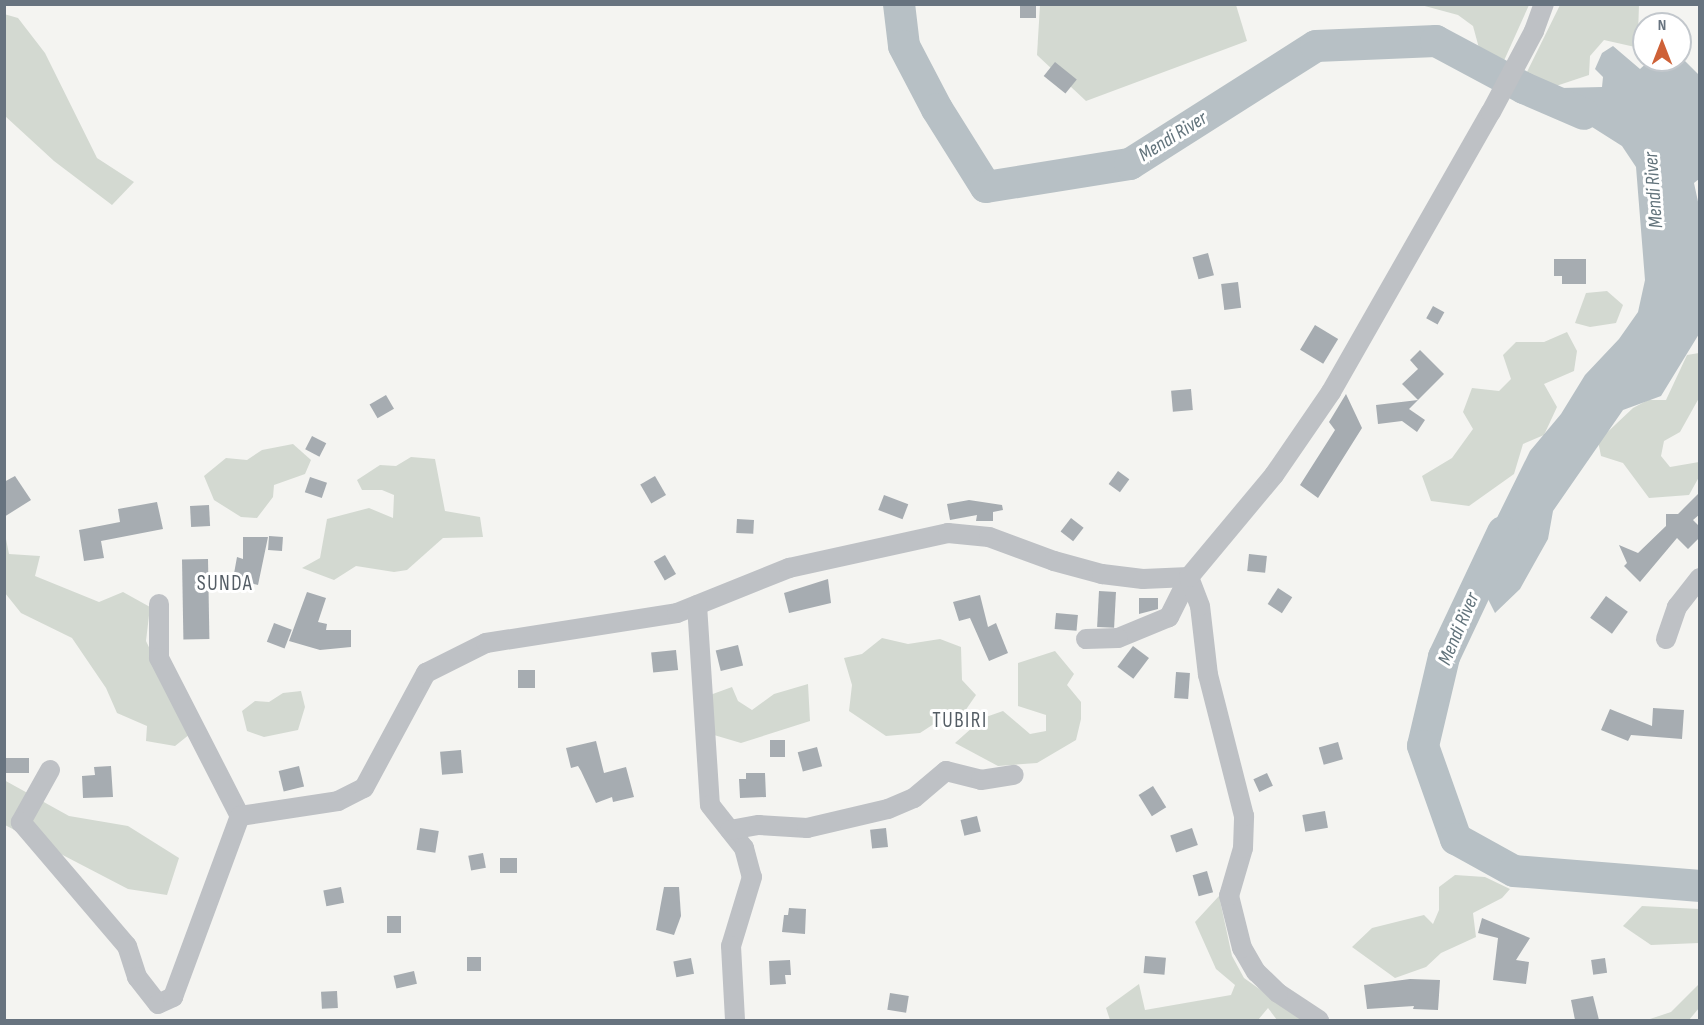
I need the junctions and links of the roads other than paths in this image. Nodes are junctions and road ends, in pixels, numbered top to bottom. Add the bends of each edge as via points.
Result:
1 (1544, 4) edge
2 (1189, 577) junction
3 (1700, 578) edge
4 (159, 604) dead end
5 (697, 605) junction
6 (1086, 639) dead end
7 (1666, 639) dead end
8 (50, 770) dead end
9 (1014, 775) dead end
10 (240, 816) junction
11 (730, 830) junction
12 (735, 1020) edge
13 (1319, 1020) edge

1 - 2 street via 1516,63 1331,392 1274,475
2 - 5 street via 1143,579 1102,574 989,537 948,532 789,568
2 - 6 street via 1168,617 1118,638
2 - 13 street via 1200,606 1208,675 1244,816 1243,848 1229,896 1242,948 1256,972 1278,993
3 - 7 street via 1677,607
4 - 10 street via 159,658
5 - 10 street via 677,613 486,643 426,673 364,788 338,801
5 - 11 street via 710,805
8 - 10 street via 21,822 128,946 137,977 158,1004 173,997
9 - 11 street via 981,780 946,771 914,798 888,809 807,828 759,825
11 - 12 street via 744,848 752,877 731,946

